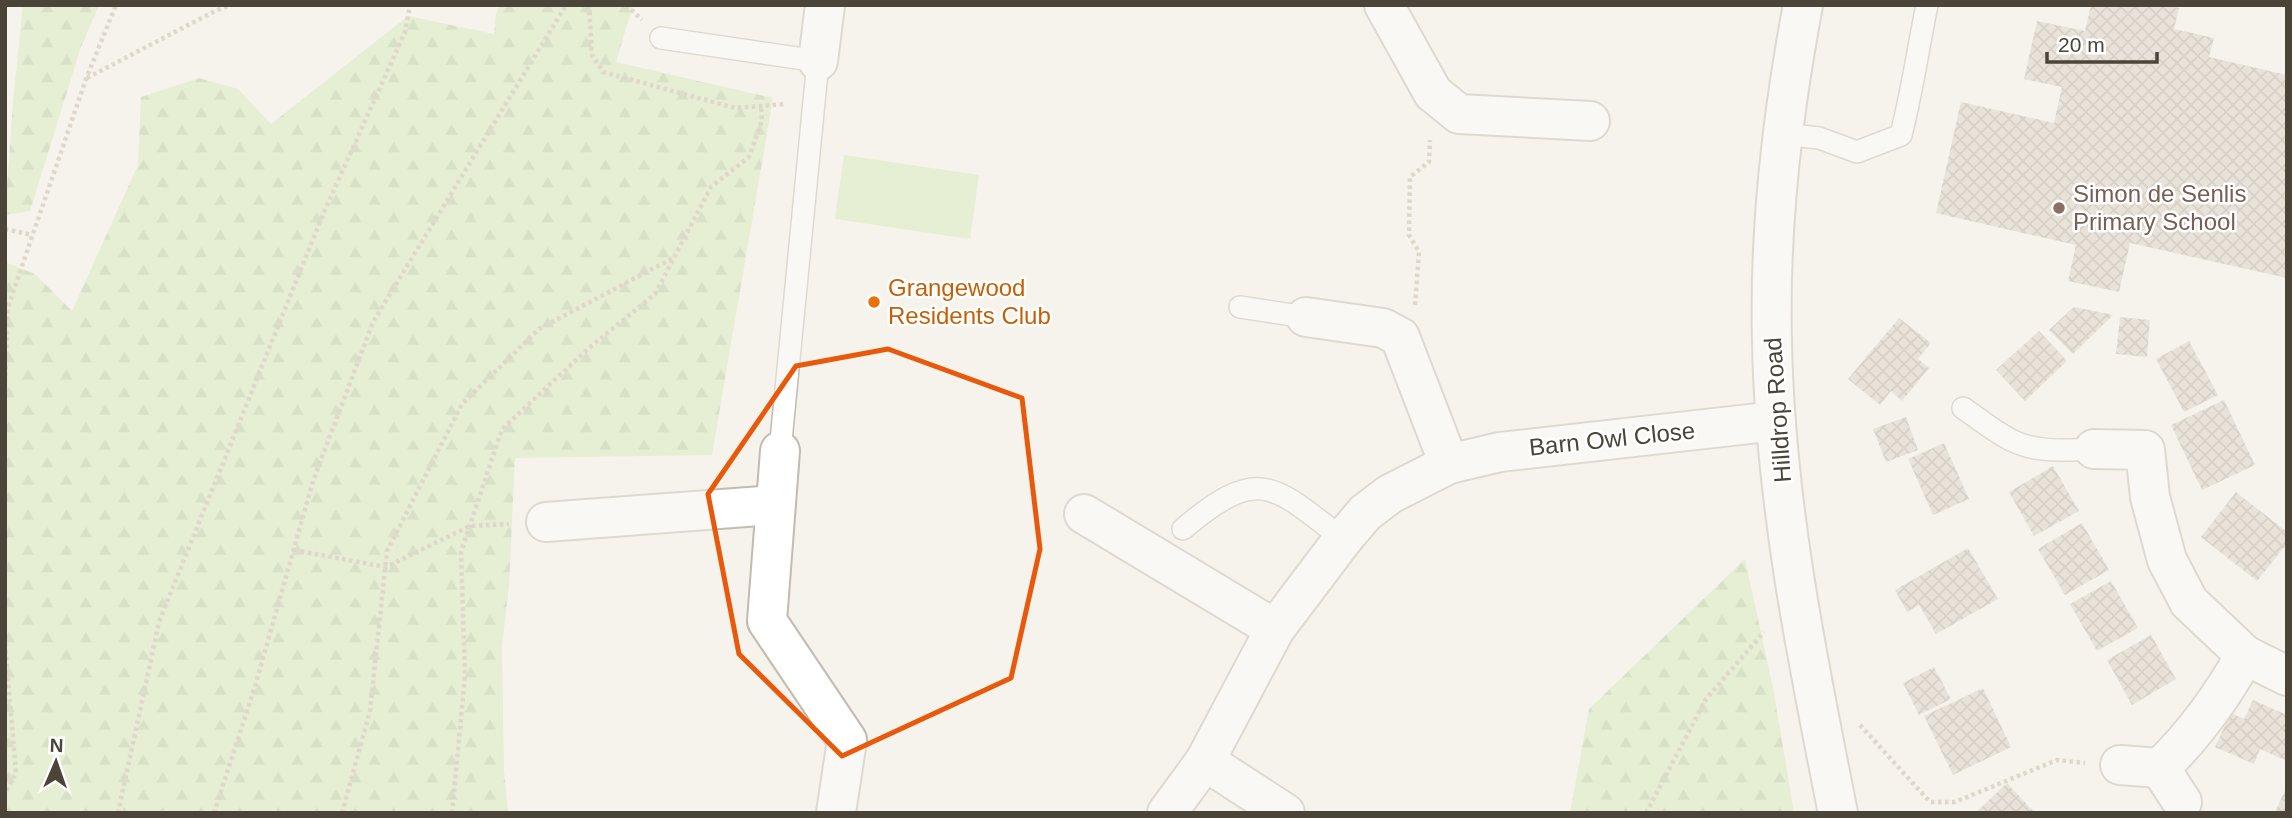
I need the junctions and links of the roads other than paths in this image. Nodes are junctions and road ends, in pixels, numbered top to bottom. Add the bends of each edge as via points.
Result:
1 (825, 5) edge
2 (1384, 5) edge
3 (1802, 5) edge
4 (1927, 5) edge
5 (661, 38) dead end
6 (818, 61) junction
7 (1590, 121) dead end
8 (1782, 134) junction
9 (1240, 307) dead end
10 (1306, 317) joint
11 (1963, 408) dead end
12 (1776, 421) junction
13 (2094, 449) joint
14 (780, 451) joint
15 (1449, 464) junction
16 (775, 505) junction
17 (1084, 514) dead end
18 (546, 522) road end
19 (1183, 529) dead end
20 (1343, 539) junction
21 (1275, 629) junction
22 (2245, 655) junction
23 (2287, 676) edge
24 (1205, 761) junction
25 (2120, 765) road end
26 (2161, 768) junction
27 (2182, 802) dead end
28 (836, 813) edge
29 (1167, 813) edge
30 (1285, 813) edge
31 (1838, 813) edge

1 - 6 street
2 - 7 street via 1433,93 1459,114
3 - 8 street, Hilldrop Road
4 - 8 lane via 1901,135 1857,152 1819,138
5 - 6 lane
6 - 14 lane
8 - 12 street, Hilldrop Road via 1773,272
9 - 10 lane
10 - 15 street via 1383,328 1400,337
11 - 13 lane via 2027,447
12 - 15 street, Barn Owl Close via 1500,452
12 - 31 street, Hilldrop Road via 1796,594
13 - 22 street via 2145,450 2150,497 2167,560 2189,602
14 - 16 street
15 - 20 street, Barn Owl Close via 1390,494 1365,513
16 - 18 street
16 - 28 street via 766,621 847,740
17 - 21 street
19 - 20 lane via 1212,505 1236,493 1265,488 1289,497
20 - 21 street, Barn Owl Close
21 - 24 street, Barn Owl Close
22 - 23 street
22 - 26 street via 2179,750
24 - 29 street, Barn Owl Close
24 - 30 street
25 - 26 street
26 - 27 street

